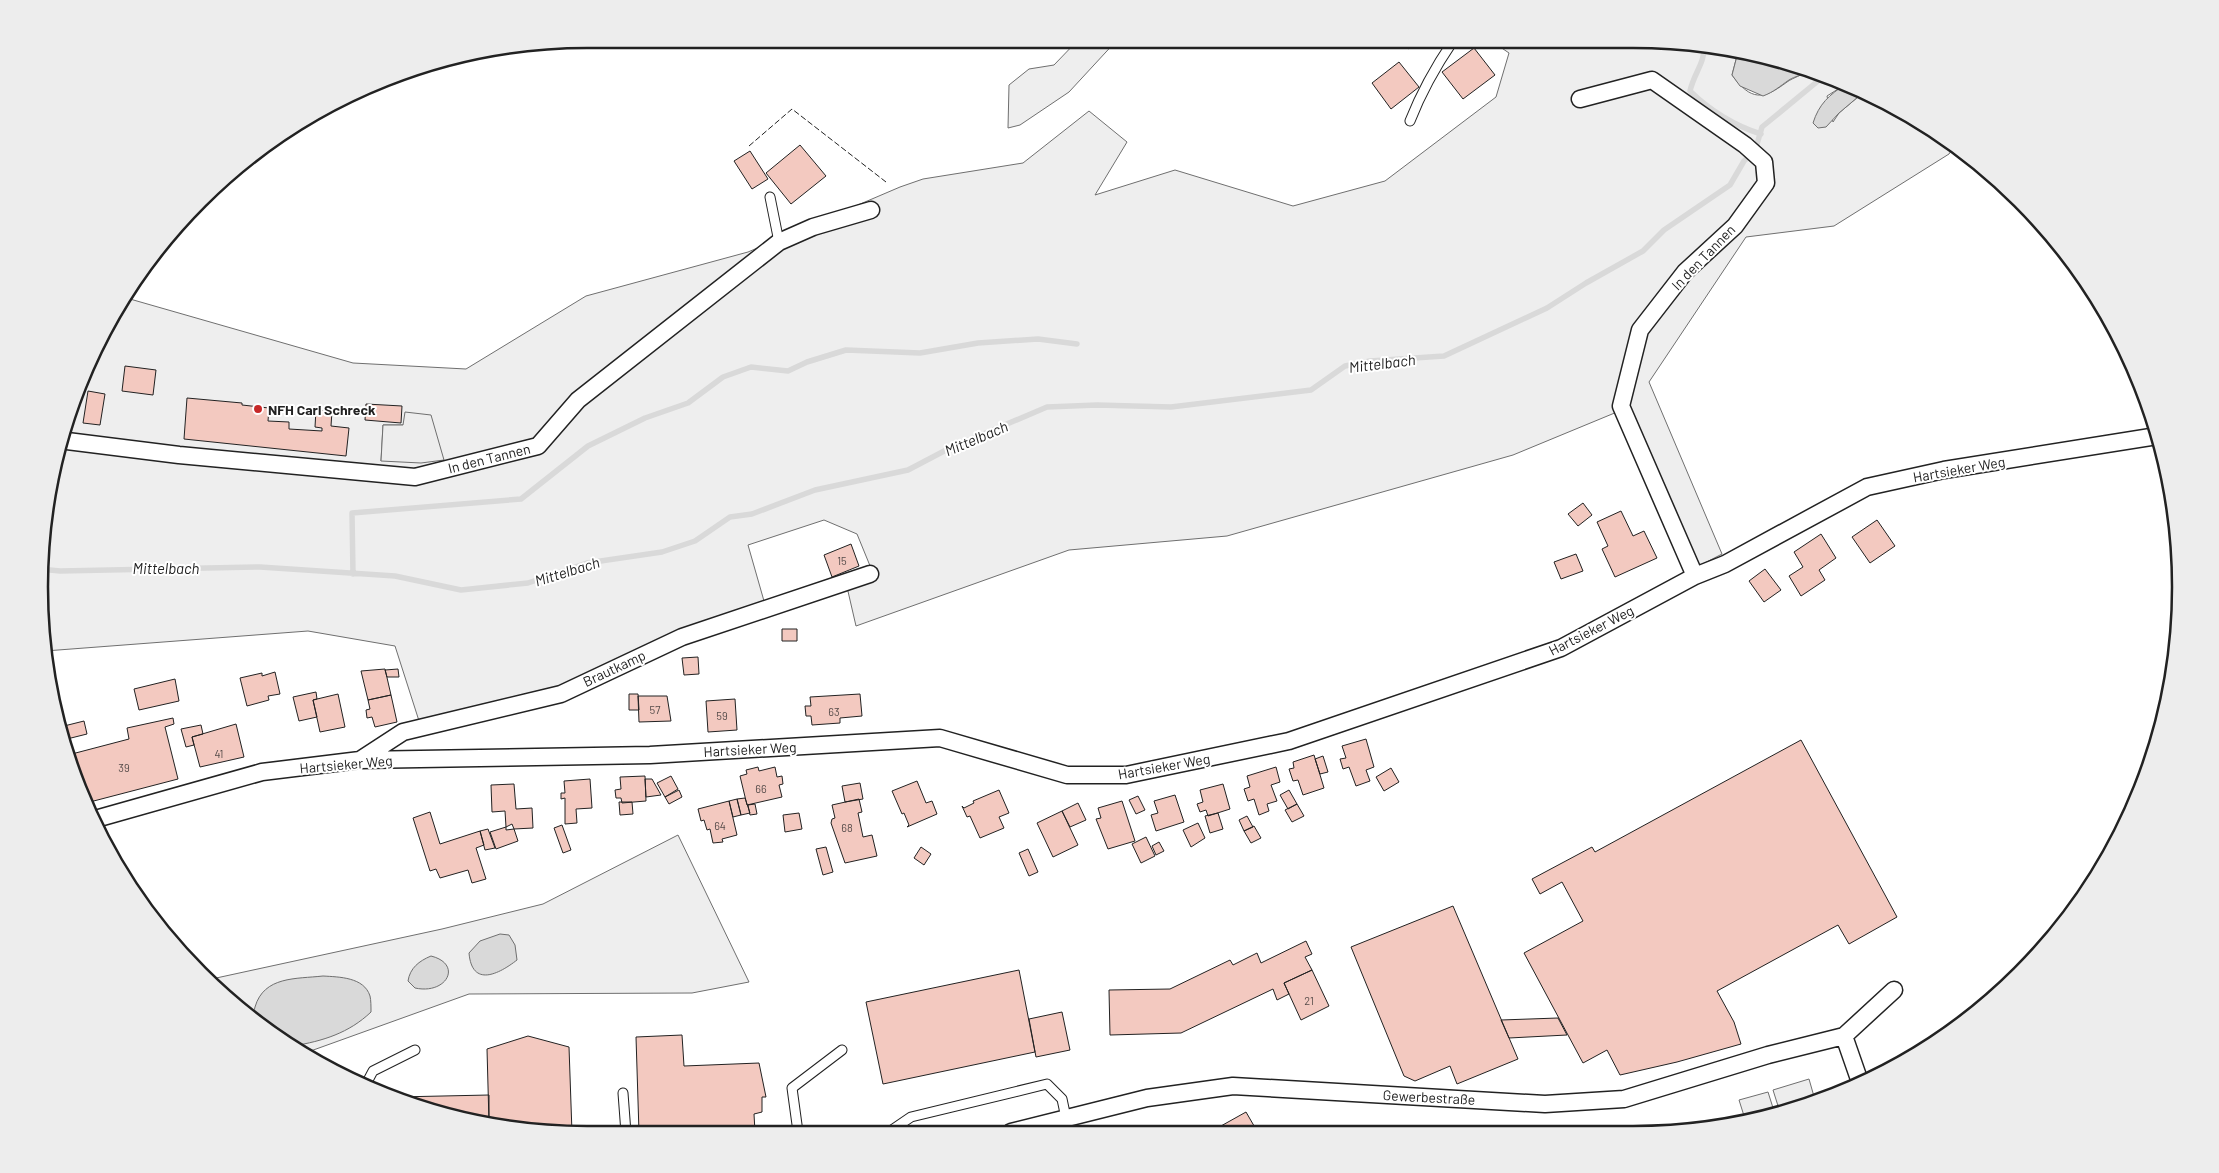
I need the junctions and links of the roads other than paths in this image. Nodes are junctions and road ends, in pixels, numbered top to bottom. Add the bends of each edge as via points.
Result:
1 (1448, 48) edge
2 (1580, 99) dead end
3 (1410, 122) dead end
4 (770, 197) dead end
5 (871, 210) dead end
6 (779, 242) junction
7 (2150, 437) edge
8 (68, 441) edge
9 (870, 574) dead end
10 (1695, 576) junction
11 (360, 760) junction
12 (100, 818) edge
13 (1894, 990) dead end
14 (1844, 1036) junction
15 (415, 1050) dead end
16 (842, 1050) dead end
17 (1858, 1076) edge
18 (369, 1079) edge
19 (624, 1093) dead end
20 (1066, 1118) junction
21 (626, 1126) edge
22 (797, 1126) edge
23 (898, 1126) edge
24 (1034, 1126) edge

1 - 3 lane via 1417,103
2 - 10 street, In den Tannen via 1652,80 1764,162 1766,183 1735,226 1685,272 1640,330 1620,406
4 - 6 lane
5 - 6 street, In den Tannen via 813,227
6 - 8 street, In den Tannen via 578,400 538,446 415,476 179,455
7 - 10 street, Hartsieker Weg via 1944,470 1867,487 1725,564
9 - 11 street, Brautkamp via 682,637 561,694 403,732
10 - 11 street, Hartsieker Weg via 1561,648 1289,741 1126,775 1067,775 940,738 650,755
11 - 12 street, Hartsieker Weg via 262,772
13 - 14 street, Gewerbestraße
14 - 17 street
14 - 20 street, Gewerbestraße via 1624,1098 1545,1104 1233,1086 1147,1098
15 - 18 lane via 373,1071
16 - 22 lane via 792,1088
19 - 21 lane
20 - 23 lane via 1062,1099 1048,1084 911,1117
20 - 24 street, Gewerbestraße

